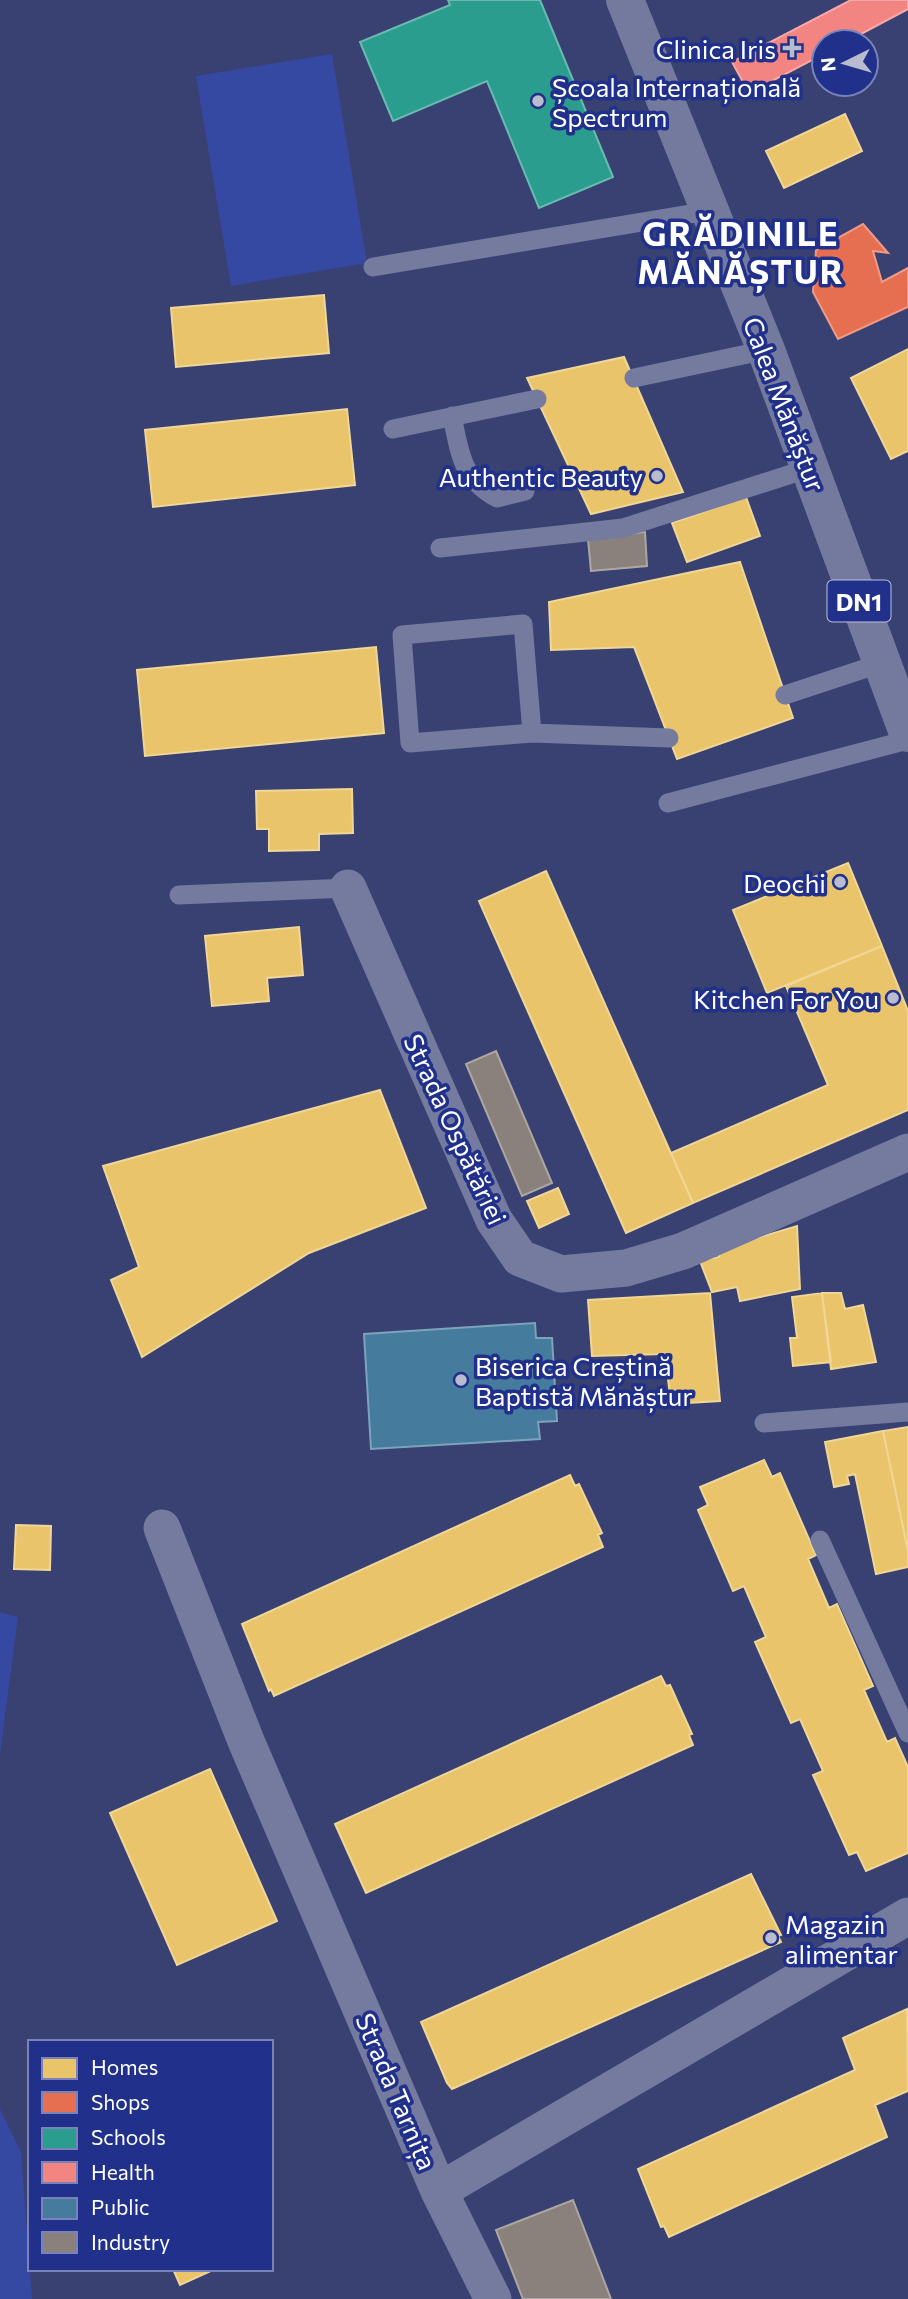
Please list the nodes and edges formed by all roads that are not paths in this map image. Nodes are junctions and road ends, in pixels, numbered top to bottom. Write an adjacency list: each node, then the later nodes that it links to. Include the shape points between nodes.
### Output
1 (625, 0): 2 (main road, Calea Mănăștur / DN1)
2 (708, 211): 3 (lane); 4 (main road, Calea Mănăștur / DN1)
3 (373, 267)
4 (766, 350): 5 (lane); 9 (main road, Calea Mănăștur / DN1)
5 (634, 378)
6 (537, 399): 7 (lane)
7 (452, 416): 8 (lane); 10 (lane, via 466,471 478,487 496,498)
8 (393, 429)
9 (810, 468): 11 (lane, via 623,528); 12 (main road, Calea Mănăștur / DN1)
10 (526, 491)
11 (440, 548)
12 (882, 663): 13 (lane); 15 (main road, Calea Mănăștur / DN1)
13 (785, 695)
14 (532, 733): 14 (lane, via 523,624 401,635 410,743); 16 (lane)
15 (908, 733)
16 (668, 738)
17 (908, 740): 18 (lane)
18 (668, 803)
19 (348, 888): 20 (lane); 21 (street, Strada Ospătăriei, via 494,1220 520,1258 561,1274 626,1268 682,1251)
20 (179, 895)
21 (908, 1152)
22 (908, 1412): 23 (lane)
23 (764, 1423)
24 (162, 1528): 28 (street, Strada Tarnița, via 246,1741)
25 (820, 1540): 26 (lane)
26 (908, 1733)
27 (908, 1916): 28 (street, Strada Tarnița)
28 (439, 2191): 29 (street)
29 (493, 2299)

